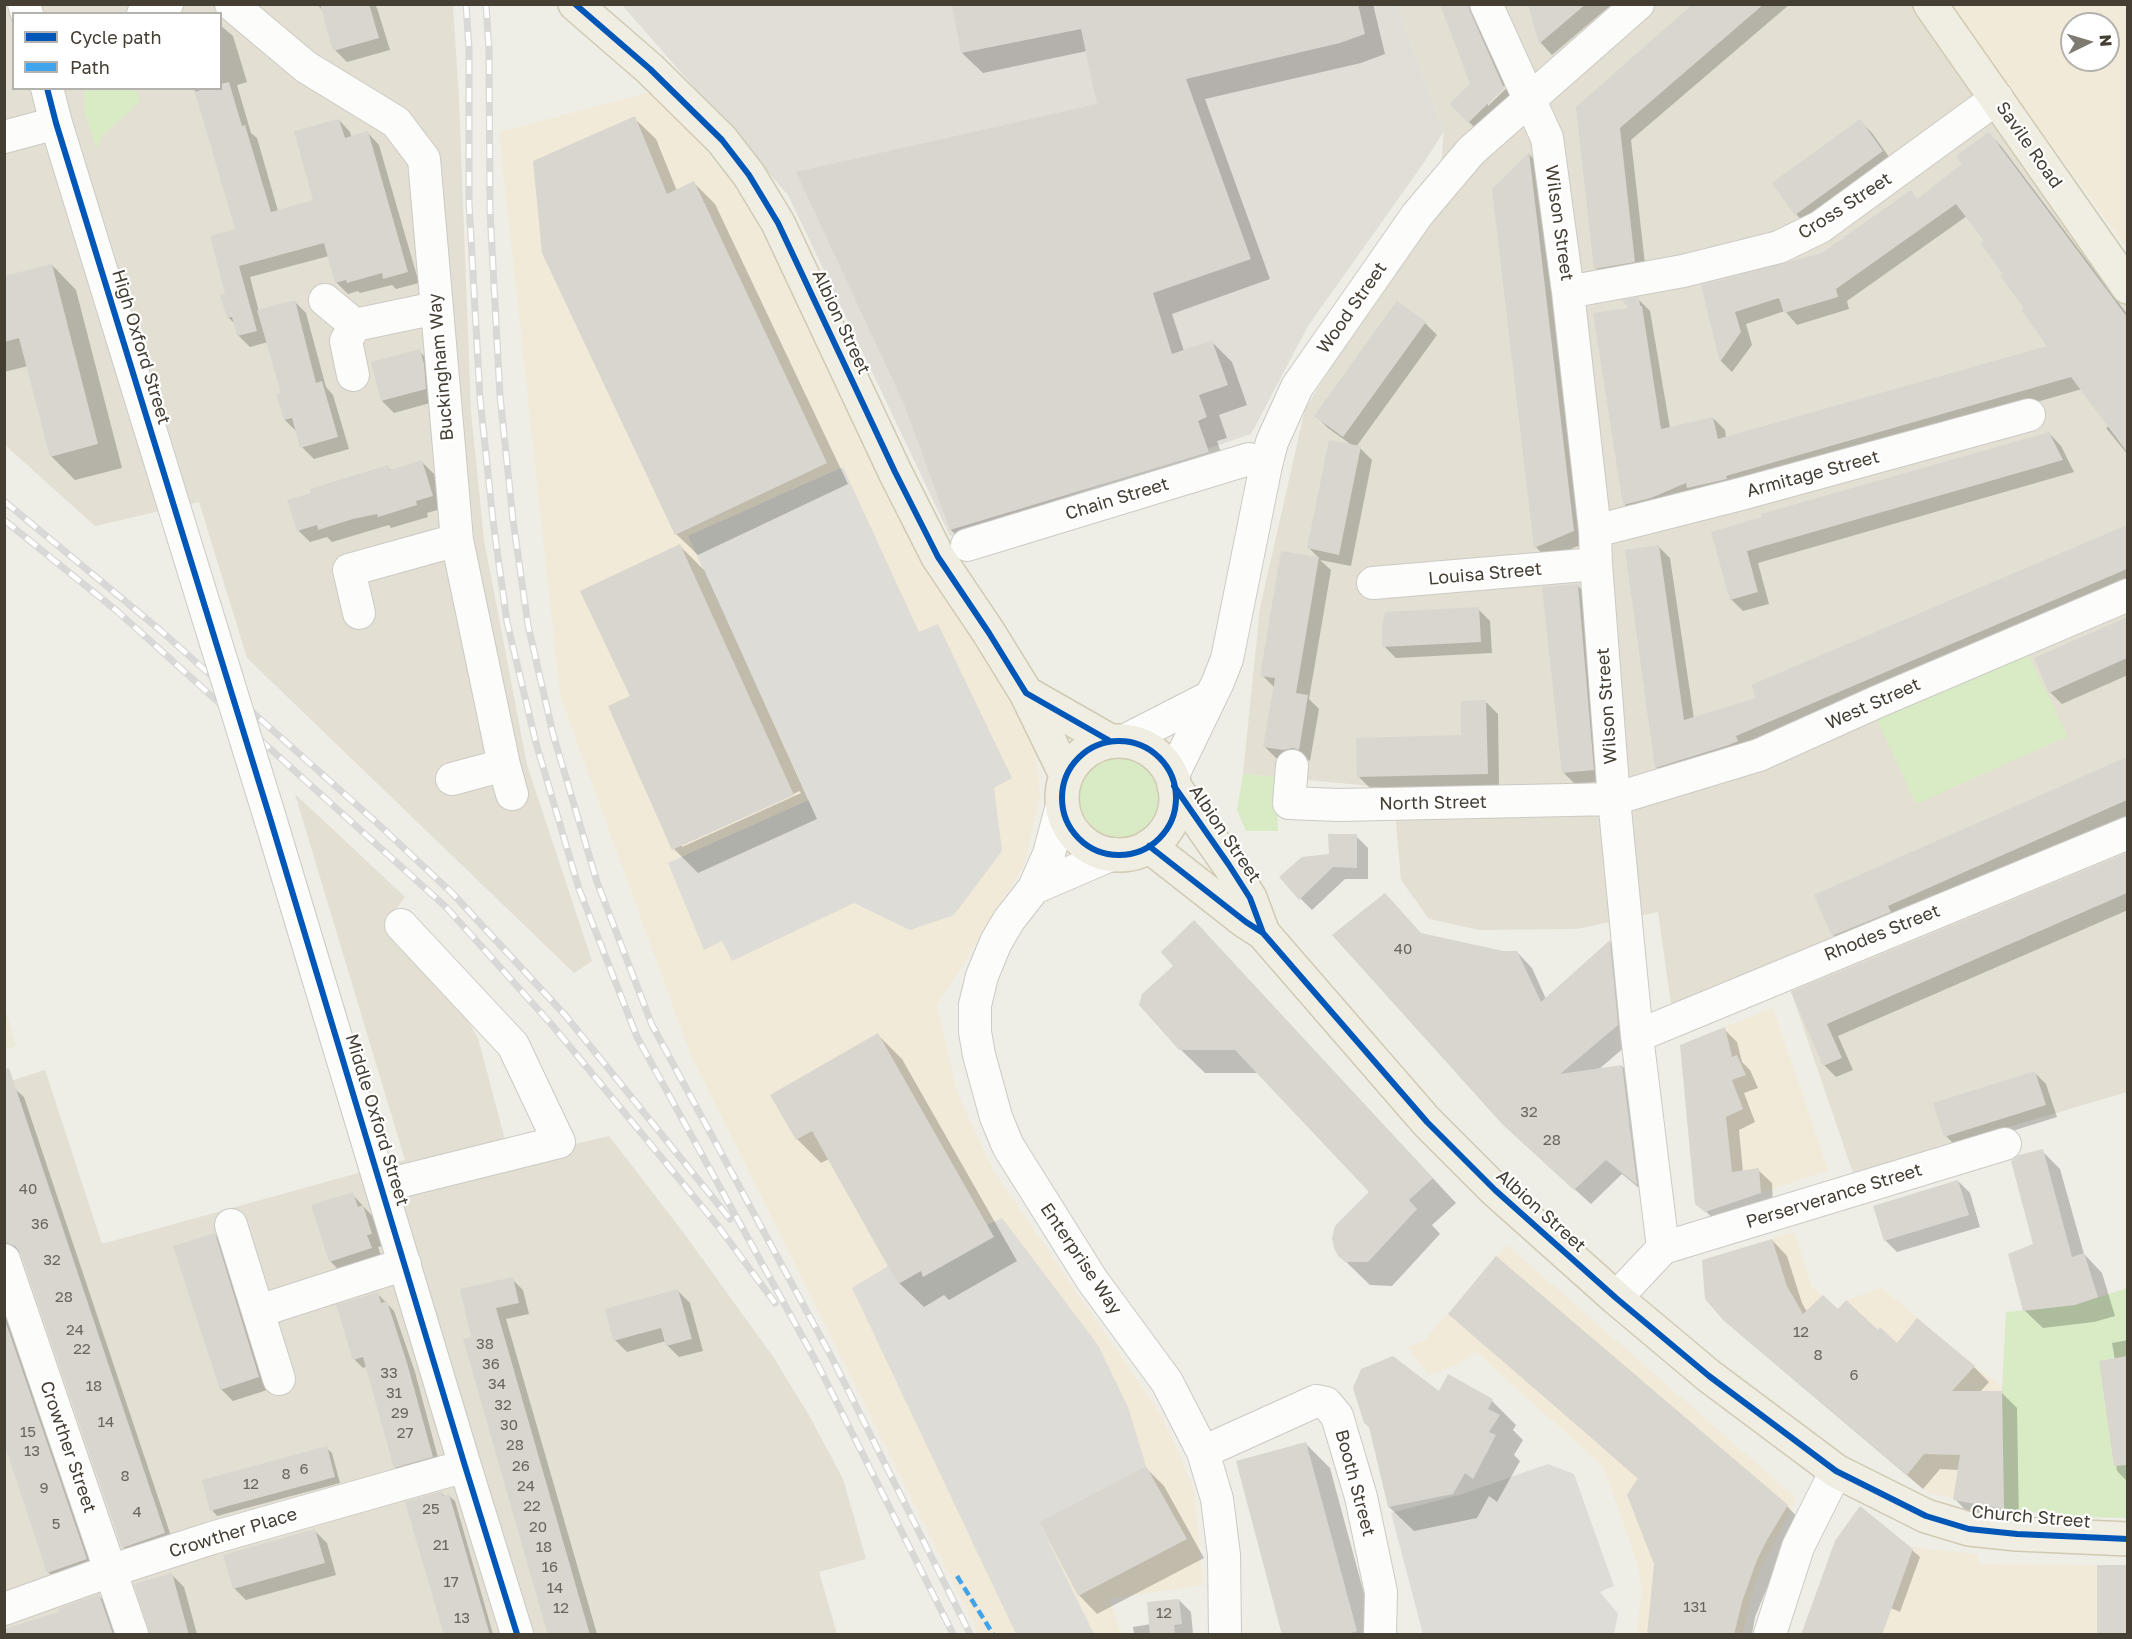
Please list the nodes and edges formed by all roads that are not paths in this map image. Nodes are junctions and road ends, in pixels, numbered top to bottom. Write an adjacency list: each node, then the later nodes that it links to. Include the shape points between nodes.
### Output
1 (168, 4): 7 (street)
2 (231, 4): 16 (street, Buckingham Way, via 306,67 396,122 424,159)
3 (575, 4): 29 (main road, Albion Street, via 650,69 722,140 749,174 778,223 938,557)
4 (1486, 4): 10 (street, Wilson Street)
5 (1638, 4): 10 (street, Wood Street)
6 (1930, 4): 9 (main road, Savile Road)
7 (148, 12)
8 (48, 90): 11 (street, High Oxford Street)
9 (1996, 98): 13 (main road, Savile Road); 14 (street, Cross Street, via 1820,227 1779,247 1683,271)
10 (1528, 100): 14 (street, Wilson Street, via 1547,138); 20 (street, Wood Street, via 1471,151 1417,215 1297,387)
11 (56, 123): 12 (street); 28 (street, High Oxford Street)
12 (4, 137)
13 (2127, 287)
14 (1568, 292): 21 (street, Wilson Street)
15 (325, 300): 17 (street)
16 (436, 308): 17 (street); 22 (street, Buckingham Way)
17 (356, 325): 18 (street, via 346,341)
18 (353, 375)
19 (2029, 415): 21 (street, Armitage Street)
20 (1266, 465): 23 (street, Chain Street, via 1249,459); 30 (street, Wood Street, via 1227,658)
21 (1595, 531): 24 (street, Wilson Street)
22 (457, 540): 27 (street, via 340,566); 33 (street, Buckingham Way, via 508,780)
23 (968, 545)
24 (1596, 564): 25 (street, Louisa Street); 36 (street, Wilson Street)
25 (1374, 583)
26 (2127, 595): 36 (street, West Street, via 1759,755)
27 (359, 613)
28 (207, 614): 45 (street, Middle Oxford Street, bridge)
29 (1026, 693): 31 (main road); 35 (main road, Albion Street)
30 (1210, 697): 31 (street); 34 (street, Wood Street)
31 (1117, 741): 34 (main road, via 1139,744 1152,752 1164,763); 35 (main road, via 1092,748 1077,759)
32 (1292, 766): 36 (street, North Street, via 1289,803)
33 (452, 779)
34 (1173, 781): 38 (main road, via 1174,813 1166,829); 42 (main road, Albion Street, via 1250,898)
35 (1064, 790): 39 (main road, via 1066,820 1074,833 1087,845); 40 (street, Enterprise Way, via 1049,854)
36 (1614, 800): 43 (street, Wilson Street)
37 (2127, 833): 43 (street, Rhodes Street)
38 (1149, 846): 39 (main road, via 1138,852); 42 (main road, Albion Street)
39 (1113, 854): 40 (street, Enterprise Way)
40 (1034, 888): 53 (street, Enterprise Way, via 996,942 975,1005 979,1055 996,1117 1025,1176 1167,1382)
41 (400, 925): 45 (street, via 513,1045 559,1142)
42 (1263, 933): 50 (main road, Albion Street, via 1427,1122 1495,1190)
43 (1637, 1036): 47 (street, Wilson Street)
44 (2005, 1144): 47 (street, Perserverance Street)
45 (382, 1186): 49 (street, Middle Oxford Street)
46 (231, 1225): 51 (street)
47 (1663, 1248): 50 (street)
48 (4, 1260): 57 (street, Crowther Street)
49 (405, 1264): 51 (street); 54 (street, Middle Oxford Street)
50 (1616, 1298): 55 (main road, Albion Street, via 1709,1376)
51 (259, 1311): 52 (street)
52 (279, 1379)
53 (1203, 1452): 59 (street, Booth Street, via 1316,1401 1326,1403 1337,1416 1361,1497 1381,1592); 62 (street, Enterprise Way, via 1217,1499 1224,1555)
54 (465, 1466): 57 (street, Crowther Place); 61 (street, Middle Oxford Street)
55 (1836, 1472): 56 (main road, Church Street, via 1926,1516 1969,1529); 63 (street, via 1798,1547)
56 (2127, 1539)
57 (110, 1570): 58 (street, Crowther Place); 60 (street, Crowther Street)
58 (4, 1609)
59 (1381, 1632)
60 (132, 1635)
61 (518, 1635)
62 (1225, 1635)
63 (1770, 1635)

